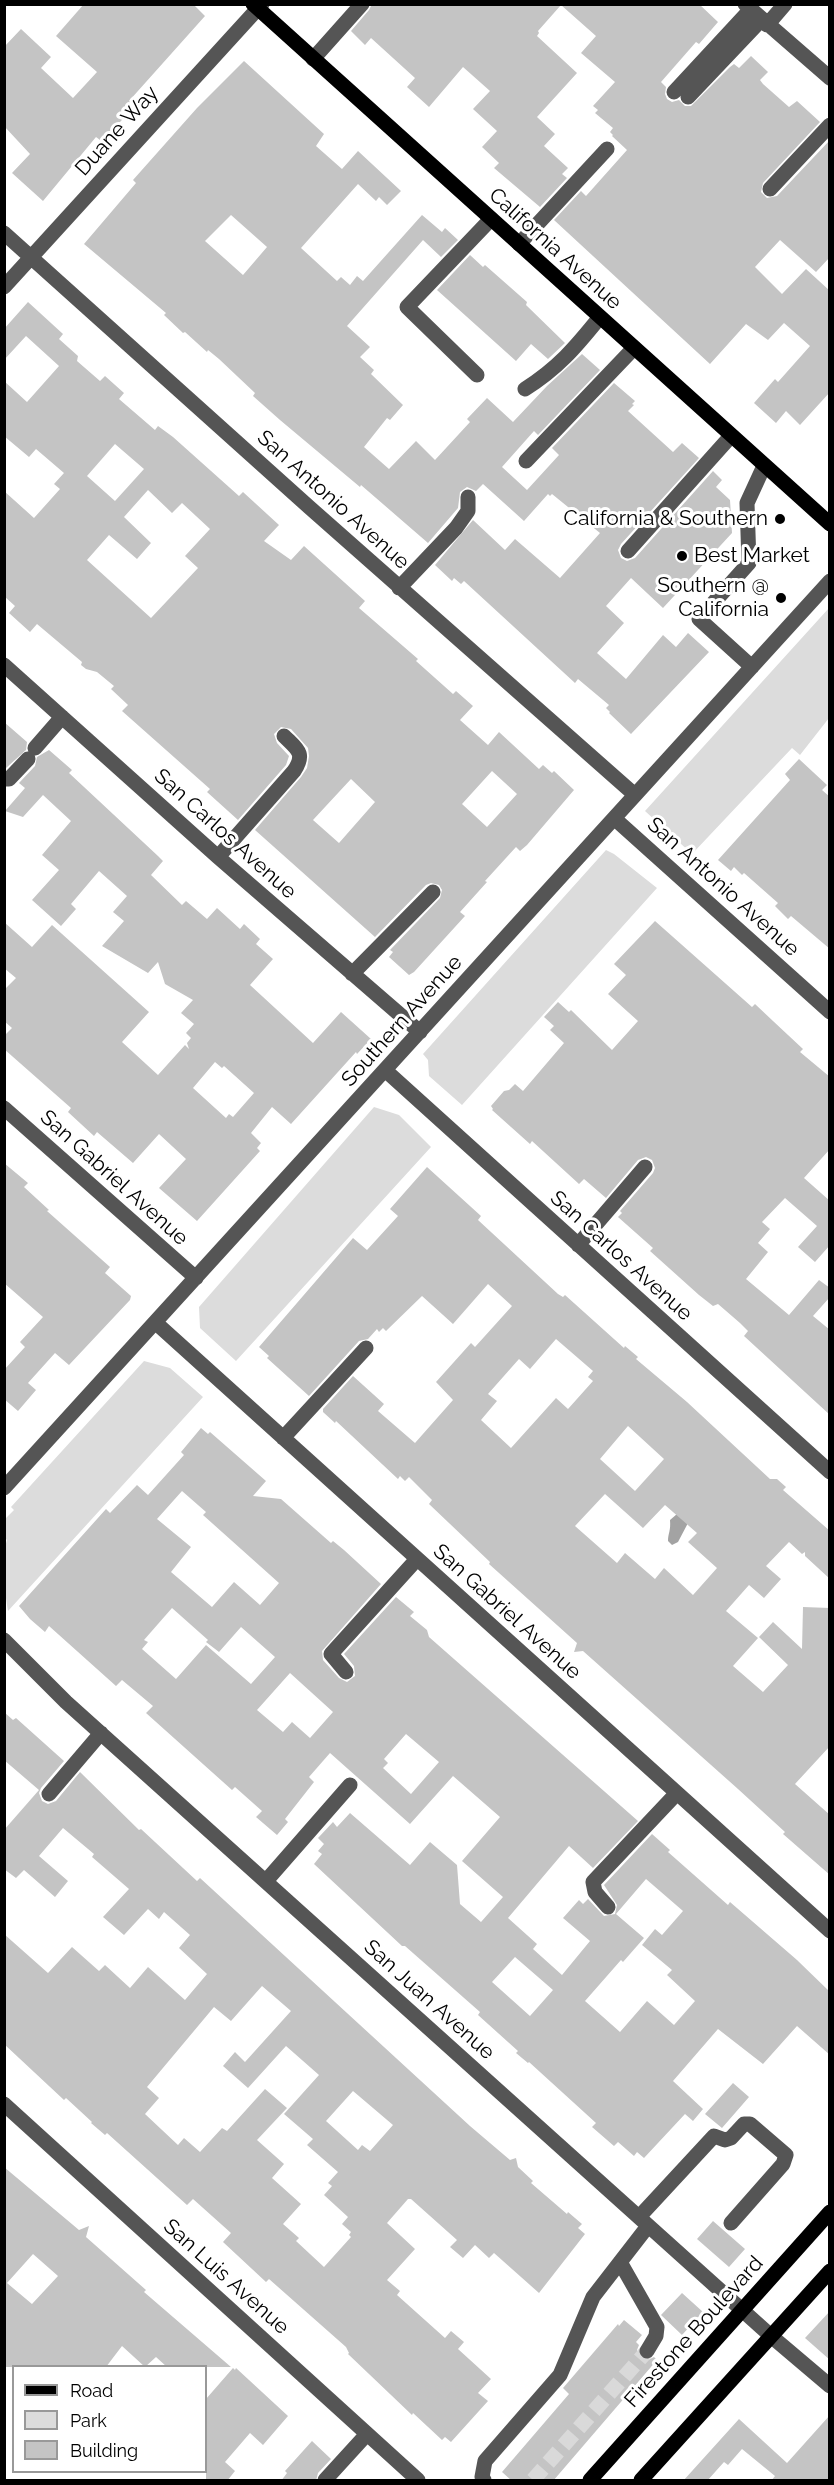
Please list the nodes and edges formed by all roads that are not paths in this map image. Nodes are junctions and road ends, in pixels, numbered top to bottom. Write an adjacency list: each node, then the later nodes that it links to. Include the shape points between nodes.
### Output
1 (362, 4): 5 (street)
2 (785, 4): 4 (street)
3 (257, 6): 5 (main road, California Avenue); 14 (street, Duane Way)
4 (756, 15): 6 (street); 7 (street)
5 (313, 59): 11 (main road, California Avenue)
6 (830, 78)
7 (681, 94)
8 (830, 125): 10 (street)
9 (607, 149): 13 (street)
10 (770, 189)
11 (491, 219): 13 (main road, California Avenue); 18 (street, via 407,307)
12 (4, 233): 14 (street, San Antonio Avenue)
13 (519, 244): 16 (main road, California Avenue)
14 (32, 257): 15 (street, Duane Way); 27 (street, San Antonio Avenue)
15 (4, 287)
16 (600, 317): 17 (main road, California Avenue); 19 (street, via 550,373)
17 (634, 348): 20 (main road, California Avenue); 21 (street)
18 (477, 375)
19 (525, 389)
20 (731, 436): 22 (main road, California Avenue); 25 (street)
21 (526, 461)
22 (764, 465): 24 (main road, California Avenue); 29 (street, via 747,503 749,563 699,619)
23 (468, 497): 27 (street, via 468,511 456,528)
24 (830, 524)
25 (628, 551)
26 (830, 581): 29 (street, Southern Avenue)
27 (399, 588): 33 (street, San Antonio Avenue)
28 (4, 665): 30 (street, San Carlos Avenue)
29 (752, 667): 33 (street, Southern Avenue)
30 (62, 717): 32 (street, via 9,779); 35 (street, San Carlos Avenue)
31 (284, 736): 35 (street, via 299,752 300,761)
32 (4, 779)
33 (635, 795): 34 (street, Southern Avenue)
34 (615, 819): 38 (street, San Antonio Avenue); 39 (street, Southern Avenue)
35 (218, 857): 37 (street, San Carlos Avenue)
36 (433, 892): 37 (street)
37 (352, 974): 39 (street, San Carlos Avenue)
38 (830, 1012)
39 (420, 1032): 40 (street, Southern Avenue)
40 (385, 1070): 43 (street, San Carlos Avenue); 44 (street, Southern Avenue)
41 (4, 1108): 44 (street, San Gabriel Avenue)
42 (645, 1167): 43 (street)
43 (578, 1245): 48 (street, San Carlos Avenue)
44 (196, 1278): 45 (street, Southern Avenue)
45 (156, 1323): 47 (street, San Gabriel Avenue); 49 (street, Southern Avenue)
46 (366, 1348): 47 (street)
47 (283, 1438): 50 (street, San Gabriel Avenue)
48 (830, 1472)
49 (4, 1488)
50 (417, 1558): 52 (street, via 332,1654); 55 (street, San Gabriel Avenue)
51 (4, 1640): 53 (street, San Juan Avenue)
52 (346, 1672)
53 (101, 1733): 56 (street); 57 (street, San Juan Avenue)
54 (350, 1785): 57 (street)
55 (677, 1793): 58 (street, via 593,1882 595,1892); 59 (street, San Gabriel Avenue)
56 (49, 1794)
57 (266, 1881): 62 (street, San Juan Avenue)
58 (608, 1907)
59 (830, 1931)
60 (4, 2104): 70 (street, San Luis Avenue)
61 (830, 2212): 66 (main road, Firestone Boulevard)
62 (644, 2222): 63 (street, via 714,2136 725,2140 744,2124 750,2124 786,2156); 64 (street); 66 (street, San Juan Avenue)
63 (731, 2223)
64 (620, 2262): 68 (street, via 657,2327); 73 (street, via 593,2297 560,2375 485,2461)
65 (830, 2271): 67 (main road)
66 (741, 2309): 67 (street, San Juan Avenue); 74 (main road, Firestone Boulevard)
67 (771, 2337): 69 (street, San Juan Avenue); 75 (main road)
68 (647, 2351)
69 (830, 2386)
70 (367, 2434): 71 (street); 72 (street, San Luis Avenue)
71 (325, 2481)
72 (418, 2481)
73 (483, 2481)
74 (590, 2481)
75 (641, 2481)

